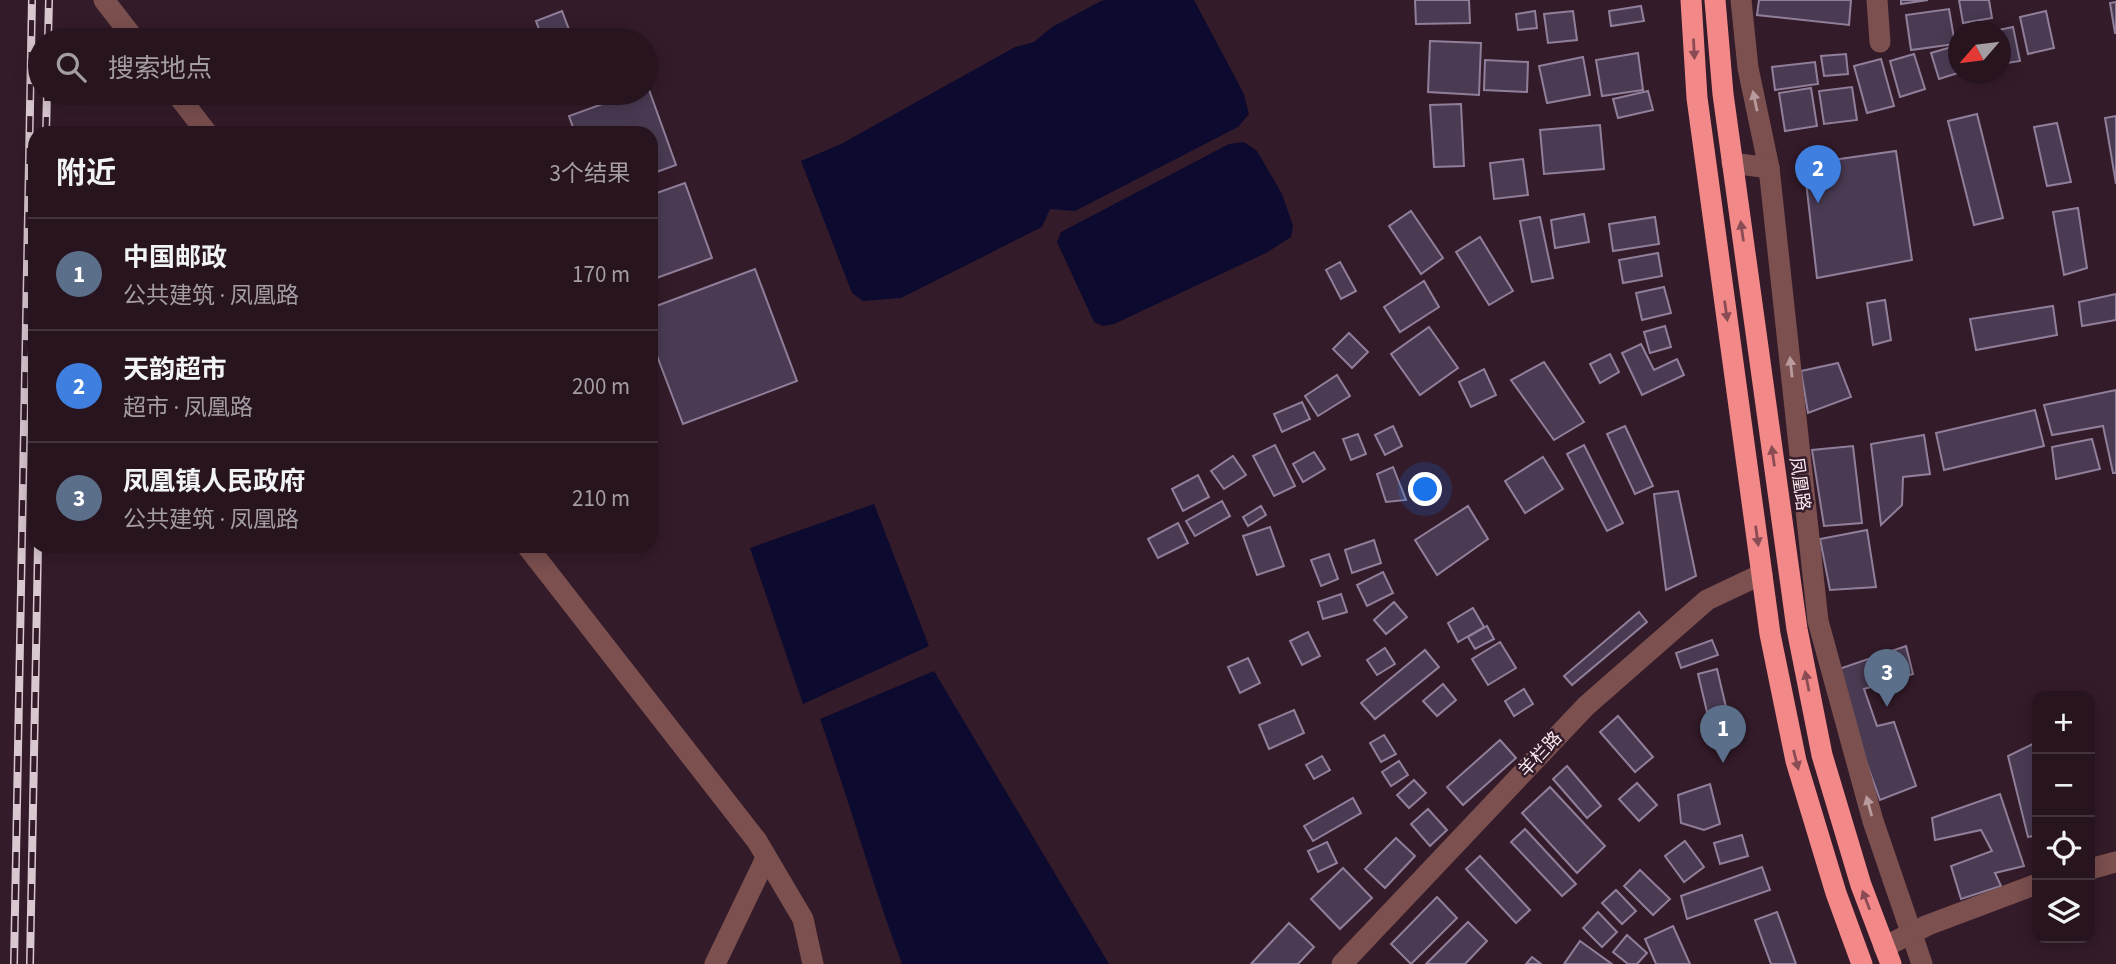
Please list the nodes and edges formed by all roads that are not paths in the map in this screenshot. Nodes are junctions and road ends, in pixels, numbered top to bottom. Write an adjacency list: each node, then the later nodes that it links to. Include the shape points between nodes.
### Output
1 (104, 0): 6 (street)
2 (1691, 0): 13 (highway, one-way to 13, via 1696,98)
3 (1715, 0): 10 (highway, 凤凰路)
4 (1741, 0): 11 (street, one-way to 4, via 1748,68)
5 (1877, 0): 7 (street)
6 (126, 28)
7 (1880, 42)
8 (185, 105): 9 (street)
9 (202, 126)
10 (1732, 163): 11 (street); 19 (highway, 凤凰路, one-way to 10, via 1822,755 1799,643)
11 (1769, 168): 18 (street, one-way to 11, via 1873,821 1818,621)
12 (532, 553): 14 (street)
13 (1762, 574): 22 (street, 羊栏路, via 1707,600 1586,706); 23 (highway, one-way to 23, via 1796,761)
14 (766, 858): 20 (street); 21 (street, via 803,919)
15 (2116, 862): 16 (street)
16 (2095, 868)
17 (2032, 886): 18 (street)
18 (1910, 934): 19 (street); 24 (street)
19 (1887, 955)
20 (715, 964)
21 (813, 964)
22 (1342, 964)
23 (1862, 964)
24 (1922, 964)

